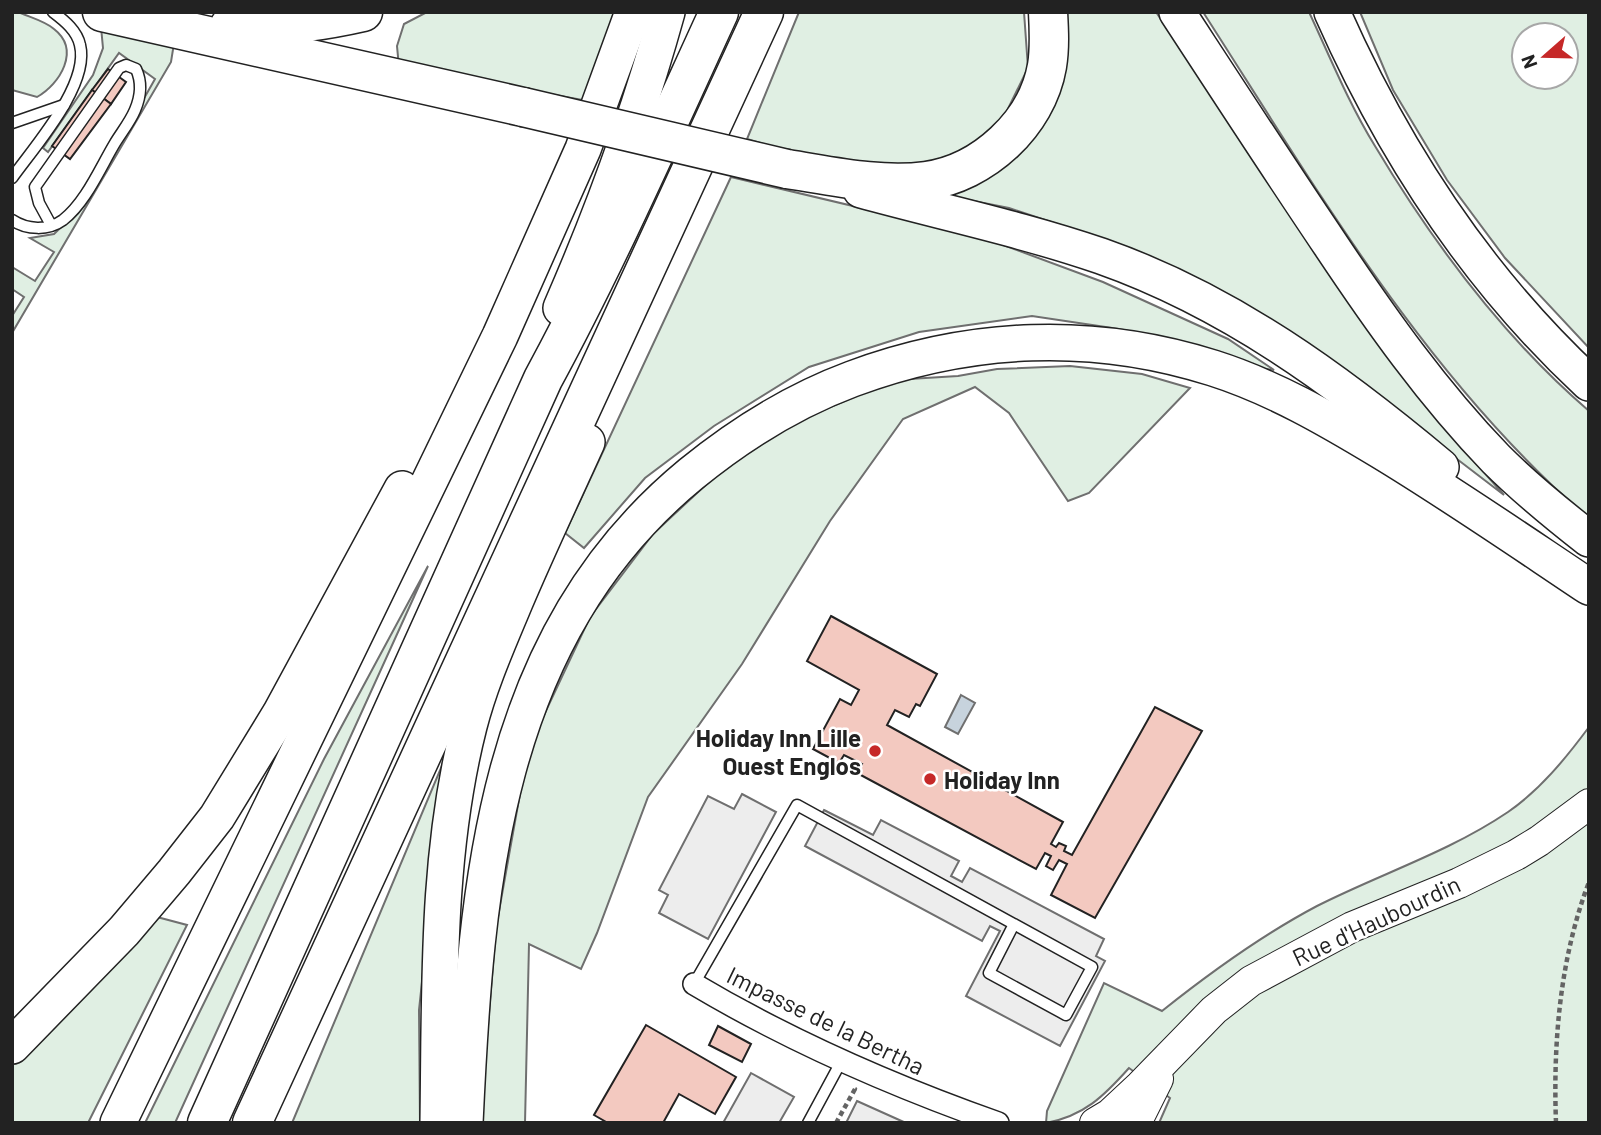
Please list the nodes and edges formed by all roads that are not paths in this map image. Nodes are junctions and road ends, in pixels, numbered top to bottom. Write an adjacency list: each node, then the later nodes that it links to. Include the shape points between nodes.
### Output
1 (53, 12): 12 (lane, via 74,31 82,59)
2 (102, 12): 15 (highway, bridge)
3 (165, 12): 4 (highway, via 254,26)
4 (363, 12)
5 (633, 12): 20 (highway, via 559,207)
6 (667, 12): 21 (highway, via 610,189 550,333)
7 (719, 12): 21 (highway, via 628,214)
8 (764, 12): 14 (highway)
9 (1048, 12): 15 (highway, via 1047,67 1040,89 1011,136 971,166 927,180 901,182)
10 (1177, 12): 23 (highway, via 1406,352 1497,460)
11 (1332, 12): 22 (highway, via 1382,115 1446,219 1505,297)
12 (64, 105): 13 (lane); 16 (lane)
13 (12, 123)
14 (691, 169): 34 (highway); 35 (highway, via 673,248 494,653 469,724 456,786 444,890)
15 (787, 169): 24 (highway, via 1047,238 1104,257 1206,302 1268,336 1347,391)
16 (14, 176): 17 (lane)
17 (35, 187): 19 (lane); 19 (lane, via 119,68 136,69 142,82 135,111 81,200)
18 (12, 220): 19 (lane, via 23,227)
19 (51, 225)
20 (500, 336): 28 (highway, via 436,424 235,792 152,899); 32 (highway)
21 (543, 379): 33 (highway)
22 (1589, 383)
23 (1589, 539)
24 (1575, 578): 36 (highway, via 1318,414 1247,380 1172,357 1078,342 961,348 877,369 798,402 715,454 635,526 588,586 548,660 511,758 487,859 474,962)
25 (1589, 804): 29 (main road, Rue d'Haubourdin, via 1506,860 1352,926 1264,973 1221,1003)
26 (1014, 924): 26 (lane, via 1092,967 1066,1015 989,973); 27 (lane, via 797,805)
27 (694, 984): 30 (street, Impasse de la Bertha)
28 (12, 1046)
29 (1175, 1051): 40 (main road); 41 (main road)
30 (837, 1069): 31 (street, Impasse de la Bertha); 37 (lane)
31 (935, 1101): 38 (street, Impasse de la Bertha); 39 (street, Impasse de la Bertha)
32 (118, 1123)
33 (207, 1123)
34 (252, 1123)
35 (438, 1123)
36 (465, 1123)
37 (808, 1123)
38 (974, 1123)
39 (998, 1123)
40 (1095, 1123)
41 (1136, 1123)

